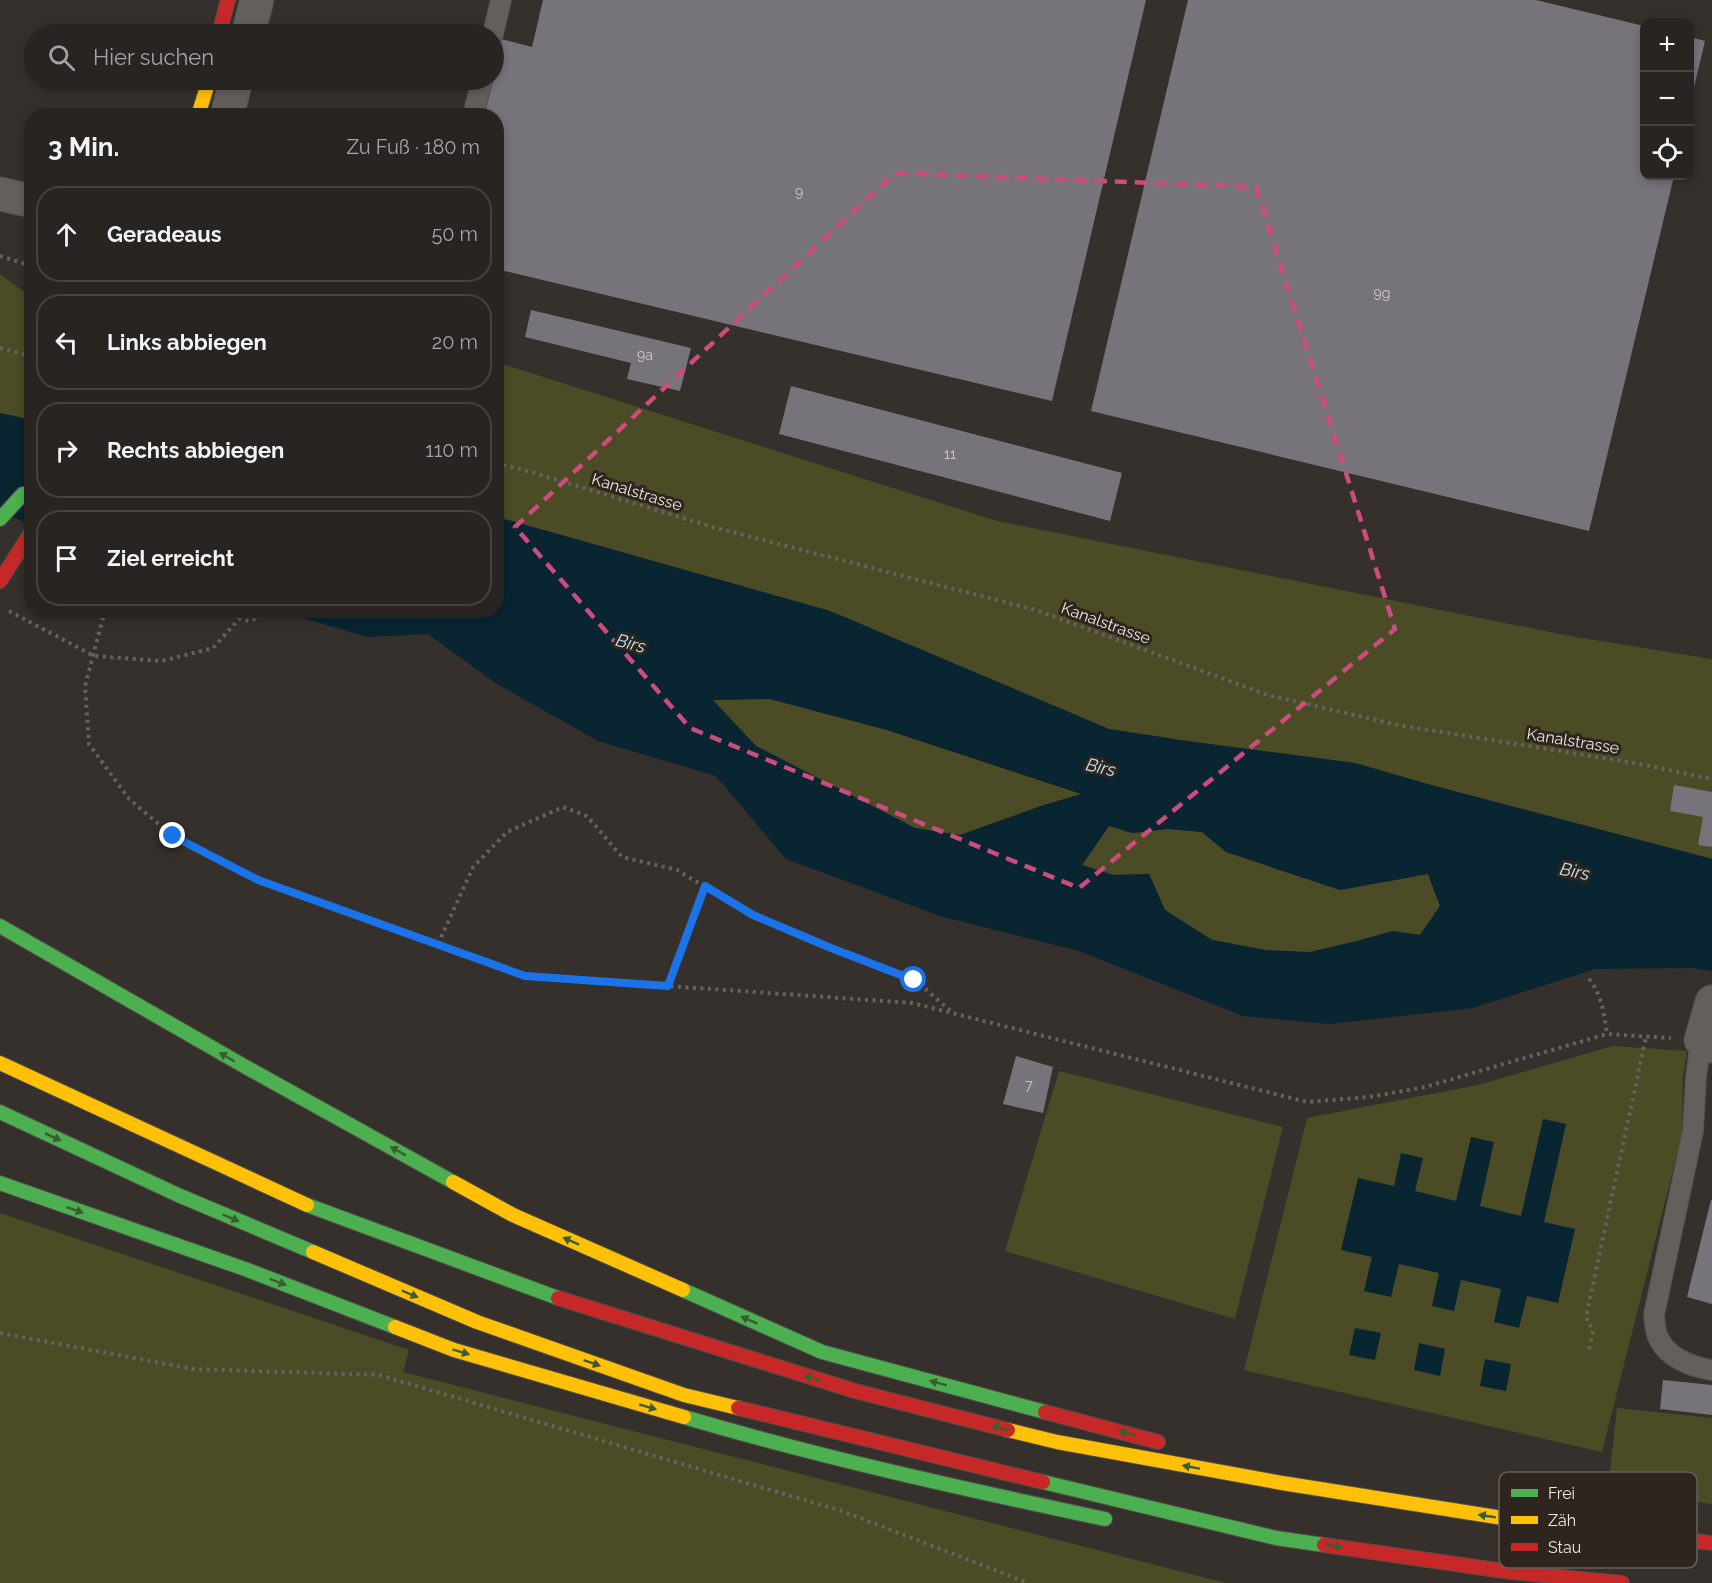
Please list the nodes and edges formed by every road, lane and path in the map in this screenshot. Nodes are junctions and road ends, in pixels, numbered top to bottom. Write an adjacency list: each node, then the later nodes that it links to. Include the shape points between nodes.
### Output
1 (228, 0): 4 (main road)
2 (257, 0): 5 (street)
3 (501, 0): 6 (lane)
4 (222, 24)
5 (251, 24)
6 (495, 24)
7 (206, 90): 10 (main road)
8 (233, 90): 11 (street)
9 (480, 90): 12 (lane)
10 (200, 108)
11 (228, 108)
12 (475, 108)
13 (0, 194): 14 (street)
14 (24, 199)
15 (0, 256): 16 (path)
16 (24, 264)
17 (0, 348): 18 (path)
18 (24, 354)
19 (504, 465): 29 (path, Kanalstrasse, via 716,528 1036,610 1268,695 1398,725 1634,763)
20 (23, 494): 21 (main road); 22 (main road)
21 (0, 519)
22 (0, 531)
23 (24, 544): 24 (main road)
24 (0, 581)
25 (6, 610): 28 (path)
26 (104, 618): 28 (path)
27 (258, 618): 28 (path, via 239,619 213,648 162,661)
28 (94, 656): 32 (path, via 85,686 89,744 129,799 173,836 258,880)
29 (1712, 780)
30 (705, 886): 32 (path, via 677,870 622,857 587,816 563,807 507,832 473,867); 34 (path); 36 (path, via 753,915 914,980)
31 (0, 926): 46 (main road, one-way to 31, via 822,1352 566,1239 482,1198)
32 (438, 944): 34 (path, via 525,976)
33 (1589, 979): 37 (path, via 1600,998)
34 (668, 986): 36 (path, via 912,1004)
35 (1712, 1002): 39 (street)
36 (953, 1014): 37 (path, via 1307,1102 1425,1087)
37 (1607, 1034): 38 (path)
38 (1646, 1037): 39 (path); 44 (path, via 1586,1317 1593,1331)
39 (1706, 1043): 45 (lane, via 1696,1077 1693,1131 1654,1315 1658,1339 1674,1357)
40 (0, 1063): 48 (main road, one-way to 40, via 1057,1442 855,1391 578,1305 318,1210)
41 (0, 1112): 52 (main road, one-way to 52, via 178,1195 477,1322 684,1395)
42 (0, 1183): 50 (main road, one-way to 50, via 244,1269 454,1350 724,1429 963,1489)
43 (0, 1333): 55 (path, via 193,1369 379,1375 842,1511)
44 (1589, 1349)
45 (1712, 1370)
46 (1166, 1444)
47 (1187, 1451): 48 (main road)
48 (1282, 1484): 49 (main road, one-way to 48)
49 (1499, 1518)
50 (1114, 1521)
51 (1219, 1537): 52 (main road)
52 (1276, 1538): 58 (main road, one-way to 58, via 1511,1572)
53 (1697, 1541): 54 (main road, one-way to 53)
54 (1712, 1543)
55 (1007, 1575): 56 (path); 57 (path)
56 (1005, 1583)
57 (1028, 1583)
58 (1622, 1583)

